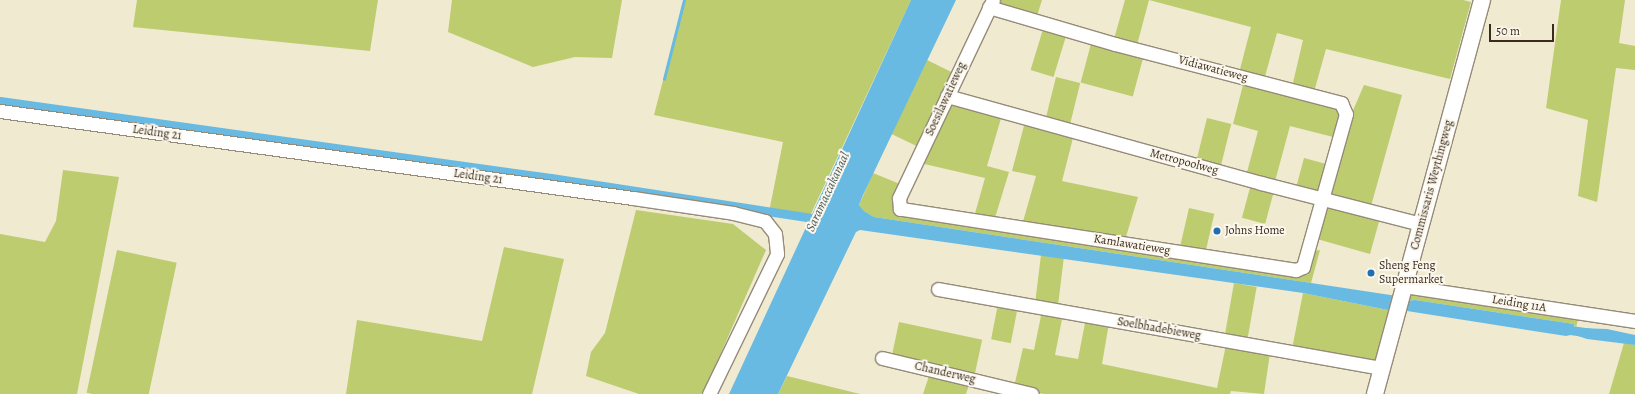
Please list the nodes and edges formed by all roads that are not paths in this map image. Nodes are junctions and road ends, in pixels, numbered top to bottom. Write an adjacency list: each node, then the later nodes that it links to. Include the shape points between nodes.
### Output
1 (1482, 0): 7 (main road, Commissaris Weythingweg)
2 (991, 4): 3 (street, Soesilawatieweg); 6 (street, Vidiawatieweg, via 1115,44 1341,103 1346,114)
3 (947, 96): 5 (street, Soesilawatieweg); 6 (street, Metropoolweg)
4 (0, 111): 13 (street, Leiding 21, via 633,198 765,221 775,234 777,254)
5 (899, 198): 6 (street, Kamlawatieweg, via 898,204 903,211 1296,270 1305,265)
6 (1323, 198): 7 (street, Metropoolweg)
7 (1421, 224): 9 (main road, Commissaris Weythingweg)
8 (938, 289): 12 (street, Soelbhadebieweg)
9 (1401, 297): 10 (street, Leiding 11A); 12 (main road, Commissaris Weythingweg)
10 (1635, 321)
11 (882, 358): 14 (street, Chanderweg)
12 (1381, 368): 15 (main road, Commissaris Weythingweg)
13 (709, 394)
14 (1032, 394)
15 (1375, 394)

